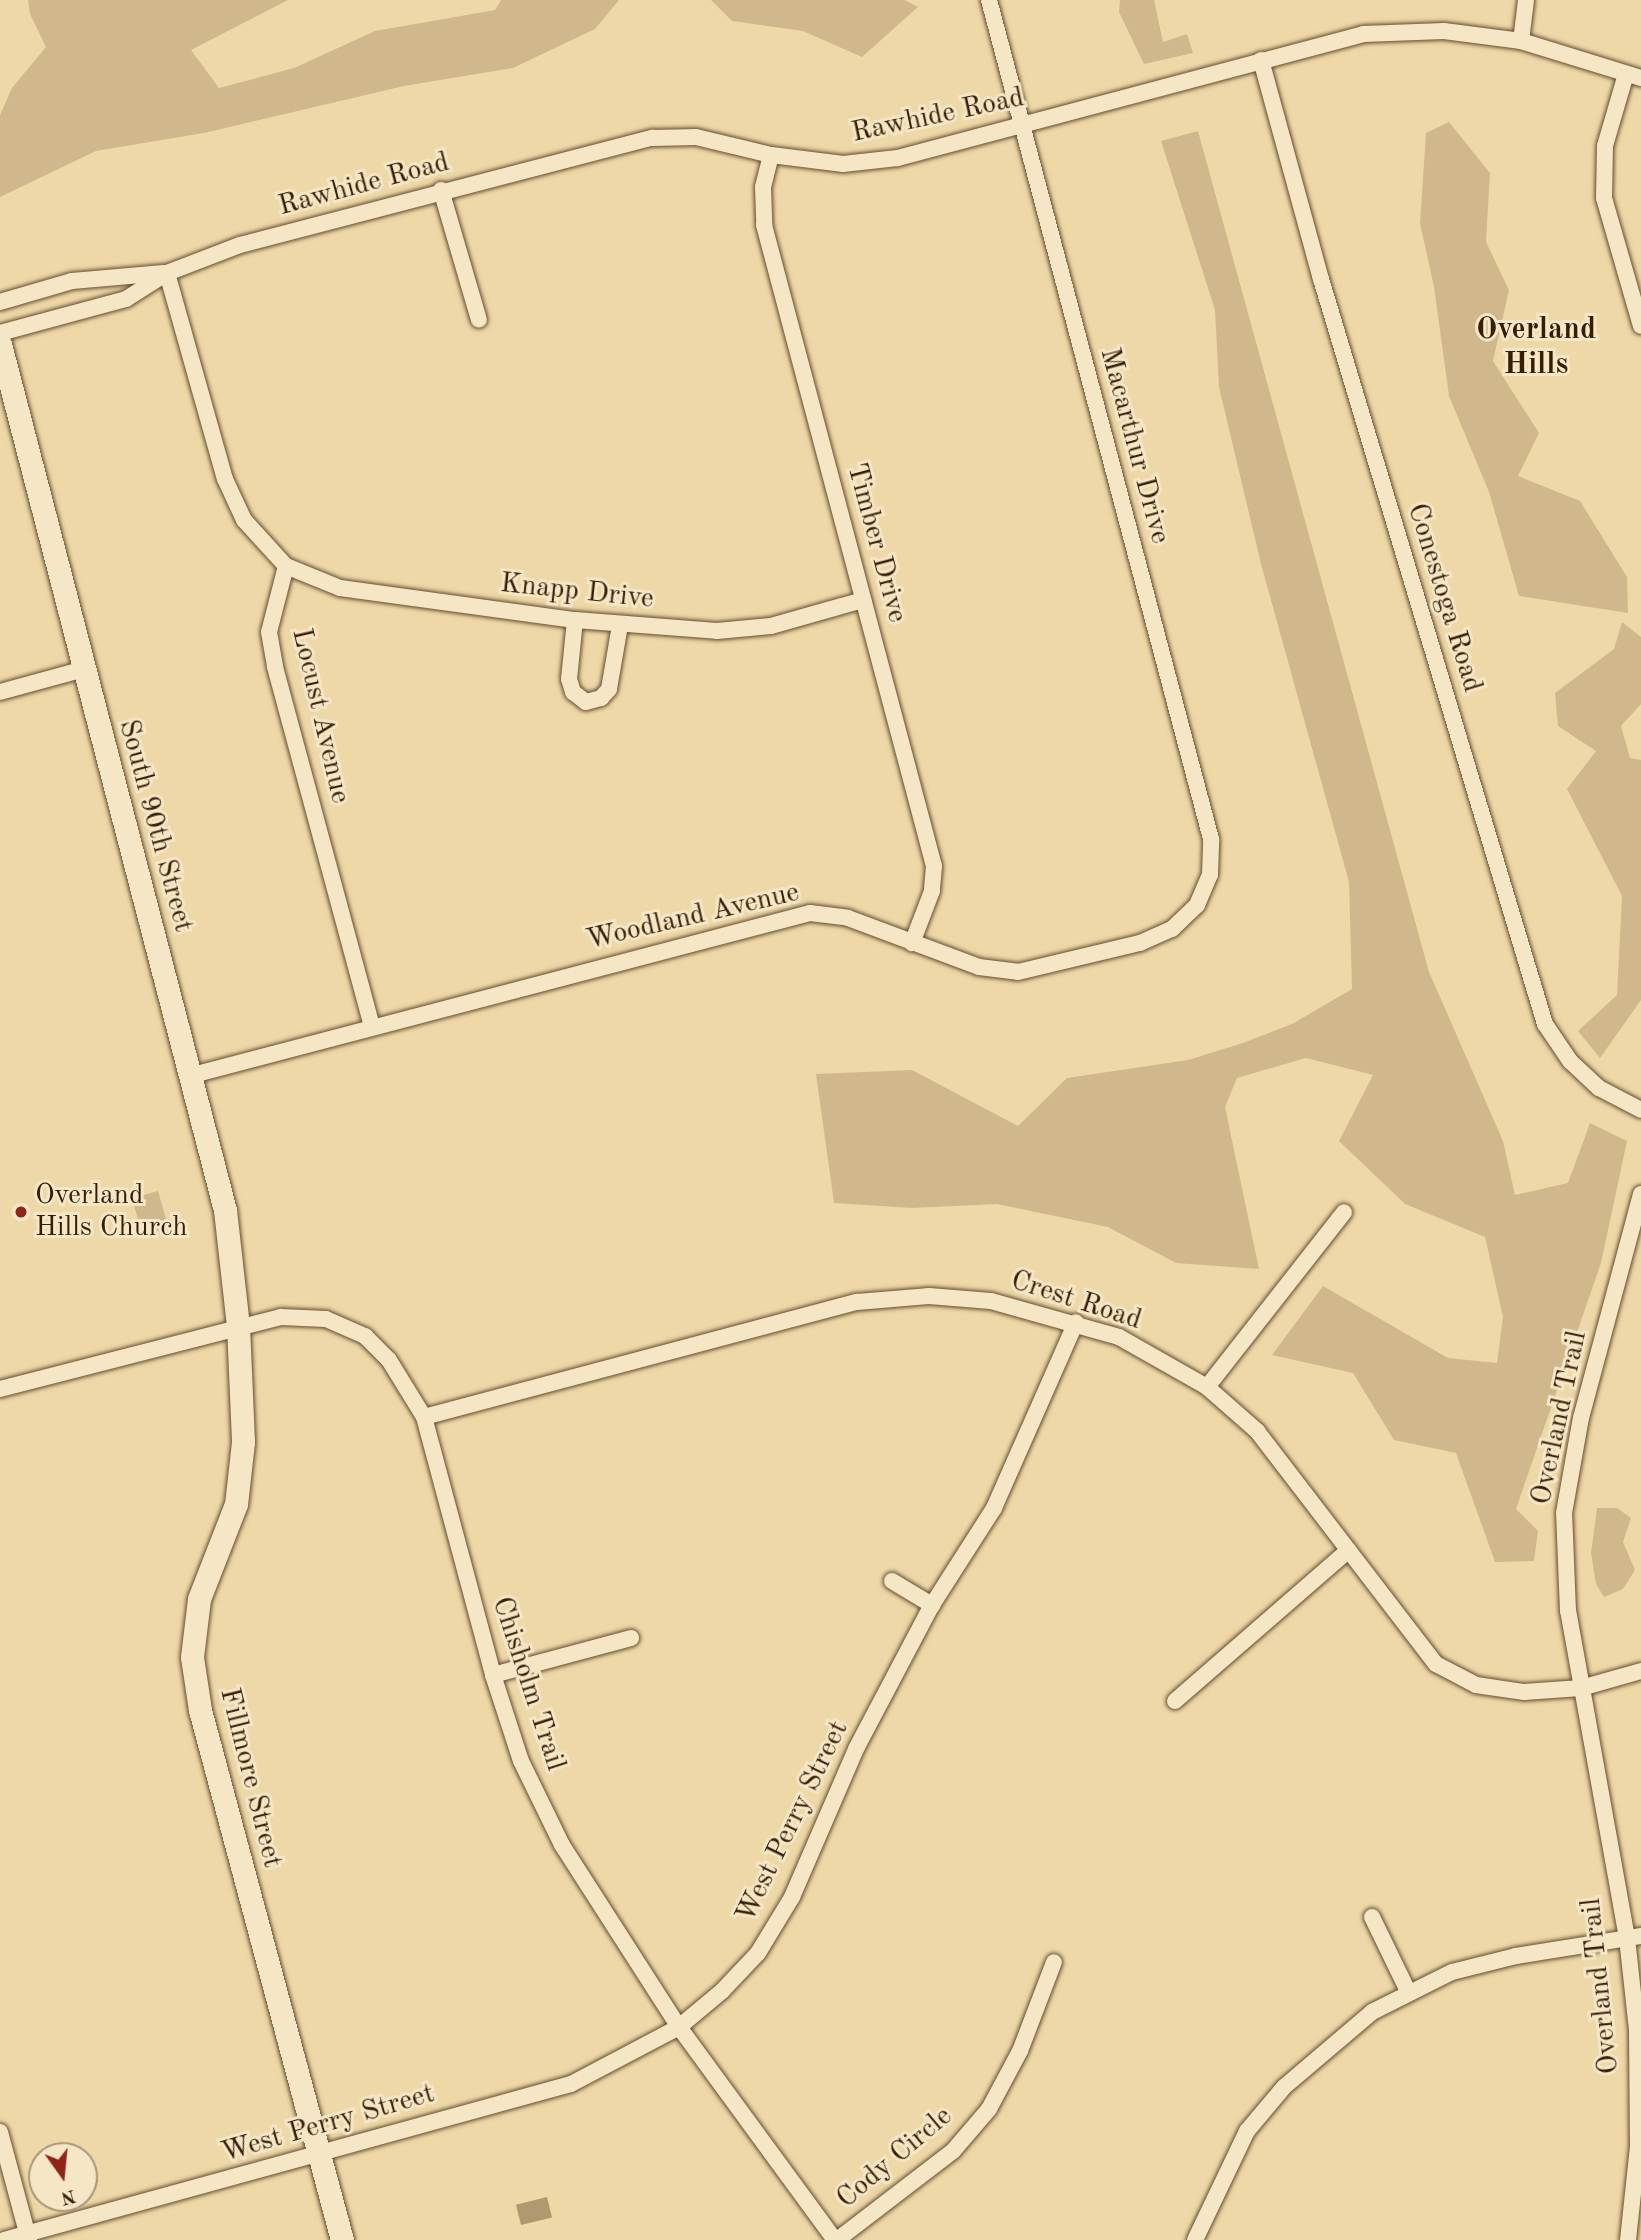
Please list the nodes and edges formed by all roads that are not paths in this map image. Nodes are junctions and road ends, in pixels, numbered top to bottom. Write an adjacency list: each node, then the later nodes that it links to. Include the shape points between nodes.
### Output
1 (989, 0): 6 (street, Macarthur Drive)
2 (1526, 0): 3 (street)
3 (1521, 41): 4 (street, Rawhide Road, via 1444,31 1363,34); 5 (street, Rawhide Road)
4 (1261, 60): 6 (street, Rawhide Road); 25 (street, Conestoga Road, via 1325,292 1545,1024 1570,1061 1599,1088)
5 (1634, 76): 12 (street, via 1605,146 1604,198)
6 (1021, 126): 7 (street, Rawhide Road, via 898,158 843,164); 21 (street, Macarthur Drive, via 1211,839 1210,874)
7 (771, 155): 8 (street, Rawhide Road, via 696,136 652,138); 16 (street, Timber Drive, via 763,187 764,225)
8 (441, 190): 9 (street, Rawhide Road, via 240,245); 11 (street)
9 (167, 273): 10 (street, Rawhide Road, via 72,281); 13 (street, Rawhide Road, via 126,299); 15 (street, via 225,479 244,520)
10 (0, 302)
11 (479, 320)
12 (1641, 326)
13 (0, 333)
14 (0, 344): 19 (street, South 90th Street)
15 (286, 566): 17 (street, Knapp Drive, via 340,588); 23 (street, Locust Avenue, via 270,632 275,667)
16 (863, 600): 18 (street, Knapp Drive, via 758,627 717,631); 22 (street, Timber Drive, via 934,866 932,891)
17 (575, 620): 18 (street, Knapp Drive); 18 (street, via 569,678 573,692 586,702 601,698 609,689)
18 (620, 625)
19 (84, 670): 20 (street); 24 (street, South 90th Street)
20 (0, 692)
21 (1197, 905): 22 (street, Woodland Avenue, via 1172,929 1140,943 1018,972 979,967)
22 (912, 943): 23 (street, Woodland Avenue, via 848,918 810,912)
23 (372, 1026): 24 (street, Woodland Avenue)
24 (189, 1076): 29 (street, South 90th Street, via 225,1210)
25 (1641, 1110)
26 (1641, 1194): 39 (street, Overland Trail, via 1581,1418 1564,1513 1569,1611)
27 (1344, 1212): 30 (street)
28 (1076, 1322): 30 (street, Crest Road, via 1119,1337); 32 (street, Crest Road, via 991,1301 929,1296 857,1302); 35 (street, West Perry Street, via 994,1508)
29 (238, 1326): 31 (street, Chisholm Trail); 32 (street, Chisholm Trail, via 281,1317 326,1319 365,1336 389,1360); 48 (street, Fillmore Street, via 243,1442 236,1504 199,1599 192,1657 200,1710)
30 (1207, 1387): 33 (street, Crest Road, via 1257,1431)
31 (0, 1389)
32 (424, 1417): 38 (street, Chisholm Trail)
33 (1349, 1550): 39 (street, Crest Road, via 1436,1664 1476,1685 1524,1692); 40 (street)
34 (892, 1581): 35 (street)
35 (932, 1605): 45 (street, West Perry Street, via 857,1747 792,1897 758,1954)
36 (631, 1638): 38 (street)
37 (1641, 1671): 39 (street, Crest Road)
38 (493, 1675): 45 (street, Chisholm Trail, via 521,1761 562,1845)
39 (1581, 1688): 42 (street, Overland Trail)
40 (1175, 1701)
41 (1372, 1917): 44 (street)
42 (1634, 1937): 44 (street, via 1516,1956 1452,1972); 47 (street, Overland Trail)
43 (1054, 1962): 52 (street, Cody Circle, via 1020,2050 989,2109 953,2151)
44 (1408, 1991): 53 (street, via 1346,2031 1284,2087 1247,2131)
45 (679, 2027): 48 (street, West Perry Street, via 571,2084); 52 (street, Chisholm Trail)
46 (0, 2132): 49 (street)
47 (1640, 2146): 54 (street, Overland Trail)
48 (319, 2154): 49 (street, West Perry Street); 51 (street, Fillmore Street)
49 (28, 2237): 50 (street, West Perry Street)
50 (4, 2240)
51 (342, 2240)
52 (836, 2240)
53 (1195, 2240)
54 (1628, 2240)

